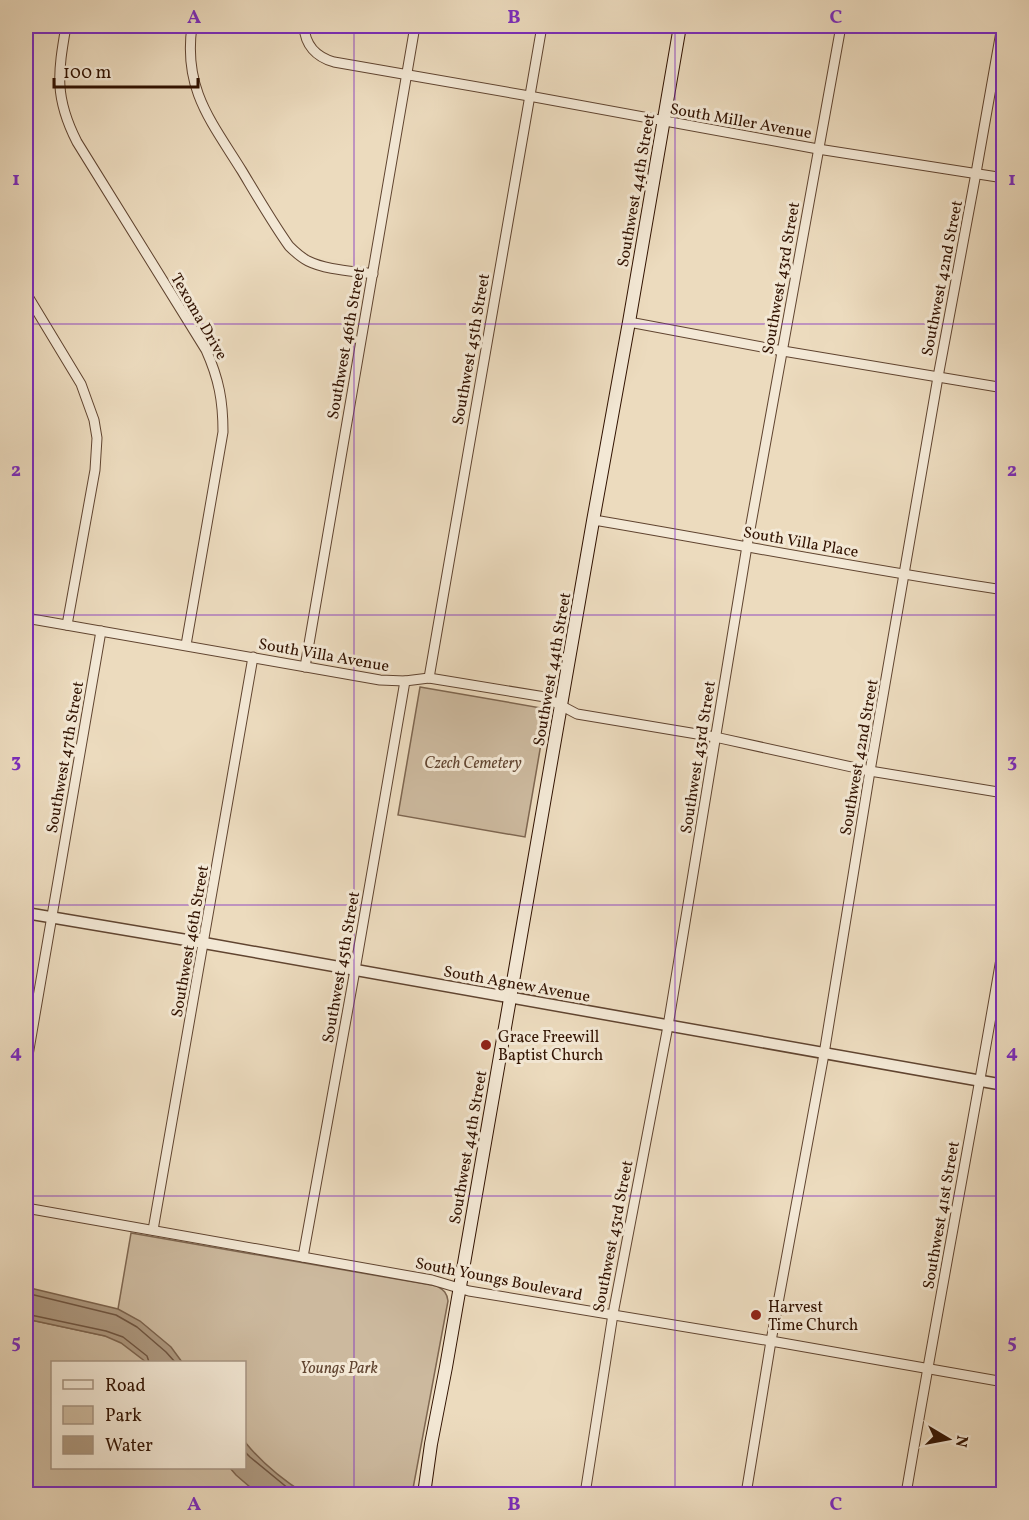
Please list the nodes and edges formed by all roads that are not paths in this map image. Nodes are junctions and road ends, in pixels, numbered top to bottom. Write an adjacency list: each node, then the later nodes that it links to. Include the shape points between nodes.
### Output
1 (66, 26): 28 (street, Texoma Drive, via 59,86 67,122 206,350 219,386 222,440)
2 (192, 26): 15 (street, via 189,58 200,100 289,246 298,255 324,266)
3 (304, 26): 9 (street, South Miller Avenue, via 315,53 327,60)
4 (415, 26): 9 (street, Southwest 46th Street)
5 (542, 26): 10 (street, Southwest 45th Street)
6 (680, 26): 11 (main road, Southwest 44th Street)
7 (841, 26): 12 (street, Southwest 43rd Street)
8 (1002, 26): 13 (street, Southwest 42nd Street)
9 (407, 75): 10 (street, South Miller Avenue); 15 (street, Southwest 46th Street)
10 (530, 96): 11 (street, South Miller Avenue); 31 (street, Southwest 45th Street)
11 (663, 121): 12 (street, South Miller Avenue); 17 (main road, Southwest 44th Street)
12 (818, 149): 13 (street, South Miller Avenue); 18 (street, Southwest 43rd Street)
13 (976, 173): 14 (street, South Miller Avenue); 19 (street, Southwest 42nd Street)
14 (1004, 178)
15 (373, 274): 30 (street, Southwest 46th Street)
16 (26, 293): 26 (street, via 81,384 97,438 95,470)
17 (630, 322): 18 (street); 21 (main road, Southwest 44th Street)
18 (783, 351): 19 (street); 22 (street, Southwest 43rd Street)
19 (938, 377): 20 (street); 23 (street, Southwest 42nd Street)
20 (1004, 388)
21 (592, 521): 22 (street, South Villa Place); 33 (main road, Southwest 44th Street)
22 (747, 546): 23 (street, South Villa Place); 34 (street, Southwest 43rd Street)
23 (904, 575): 24 (street, South Villa Place); 35 (street, Southwest 42nd Street)
24 (1004, 590)
25 (26, 618): 26 (street, South Villa Avenue)
26 (67, 625): 27 (street, South Villa Avenue)
27 (101, 631): 28 (street, South Villa Avenue); 38 (street, Southwest 47th Street)
28 (186, 645): 29 (street, South Villa Avenue)
29 (253, 657): 30 (street, South Villa Avenue); 40 (street, Southwest 46th Street)
30 (305, 667): 32 (street, South Villa Avenue)
31 (429, 678): 32 (street, South Villa Avenue); 33 (street, South Villa Avenue, via 545,697)
32 (405, 681): 41 (street, Southwest 45th Street)
33 (561, 706): 34 (street, South Villa Avenue, via 577,714); 42 (main road, Southwest 44th Street)
34 (715, 737): 35 (street, South Villa Avenue); 43 (street, Southwest 43rd Street)
35 (870, 771): 36 (street, South Villa Avenue); 44 (street, Southwest 42nd Street)
36 (1004, 793)
37 (26, 913): 38 (street, South Agnew Avenue)
38 (51, 918): 40 (street, South Agnew Avenue); 45 (street, Southwest 47th Street)
39 (1004, 941): 46 (street, Southwest 41st Street)
40 (204, 943): 41 (street, South Agnew Avenue); 49 (street, Southwest 46th Street)
41 (355, 970): 42 (street, South Agnew Avenue); 50 (street, Southwest 45th Street)
42 (510, 997): 43 (street, South Agnew Avenue); 51 (main road, Southwest 44th Street)
43 (668, 1026): 44 (street, South Agnew Avenue); 52 (street, Southwest 43rd Street)
44 (824, 1054): 46 (street, South Agnew Avenue); 53 (street, Southwest 42nd Street)
45 (26, 1067)
46 (980, 1081): 47 (street, South Agnew Avenue); 54 (street, Southwest 41st Street)
47 (1004, 1085)
48 (26, 1208): 49 (street, South Youngs Boulevard)
49 (153, 1230): 50 (street, South Youngs Boulevard)
50 (303, 1257): 51 (street, South Youngs Boulevard)
51 (460, 1288): 52 (street, South Youngs Boulevard); 56 (main road, Southwest 44th Street)
52 (613, 1314): 53 (street, South Youngs Boulevard); 57 (street, Southwest 43rd Street)
53 (771, 1341): 54 (street, South Youngs Boulevard); 58 (street, Southwest 42nd Street)
54 (927, 1368): 55 (street, South Youngs Boulevard); 59 (street, Southwest 41st Street)
55 (1004, 1382)
56 (424, 1494)
57 (585, 1494)
58 (746, 1494)
59 (906, 1494)

